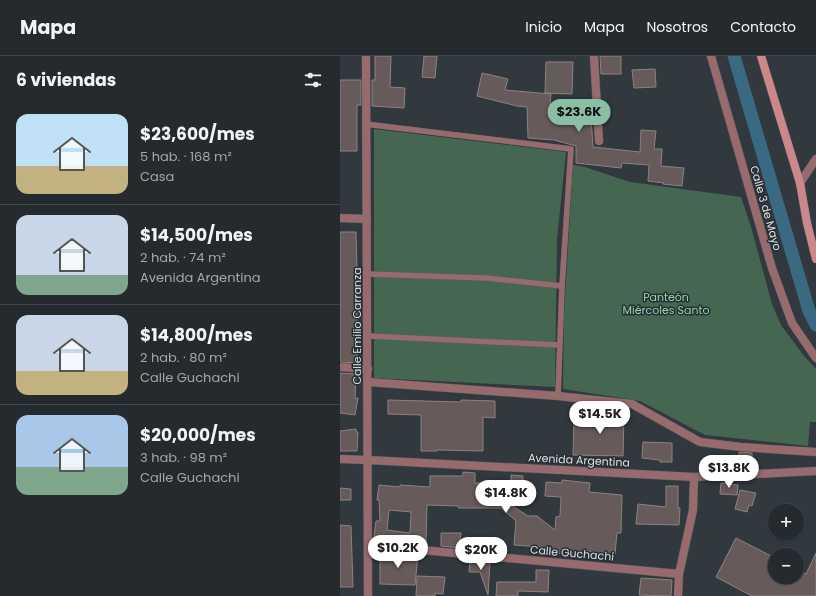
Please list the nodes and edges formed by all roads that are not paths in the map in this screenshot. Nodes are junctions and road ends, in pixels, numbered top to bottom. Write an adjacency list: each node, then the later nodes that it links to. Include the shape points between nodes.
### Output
1 (366, 56): 5 (street, Calle Emilio Carranza)
2 (594, 56): 6 (street)
3 (711, 56): 16 (street, Calle 3 de Mayo, via 772,268 792,323)
4 (761, 56): 8 (main road)
5 (365, 124): 10 (street, Calle Emilio Carranza); 13 (lane, via 571,149)
6 (599, 142)
7 (816, 159): 8 (street)
8 (800, 183): 11 (main road)
9 (340, 218): 10 (street)
10 (367, 219): 12 (street, Calle Emilio Carranza)
11 (816, 259)
12 (367, 274): 13 (lane, via 486,278); 14 (street, Calle Emilio Carranza)
13 (562, 286): 15 (lane)
14 (368, 336): 15 (lane); 18 (street, Calle Emilio Carranza)
15 (559, 345): 20 (lane)
16 (816, 358)
17 (340, 367): 18 (street)
18 (368, 369): 19 (street, Calle Emilio Carranza)
19 (368, 382): 20 (street); 23 (street, Calle Emilio Carranza)
20 (558, 396): 21 (street, via 632,404 700,442)
21 (816, 452)
22 (340, 458): 23 (street, Avenida Argentina)
23 (368, 460): 25 (street, Avenida Argentina); 26 (street, Calle Emilio Carranza)
24 (816, 471): 25 (street, Avenida Argentina)
25 (694, 477): 27 (street, via 693,510)
26 (368, 545): 27 (street, Calle Guchachi); 28 (street, Calle Emilio Carranza)
27 (679, 574): 29 (street)
28 (368, 596)
29 (678, 596)

